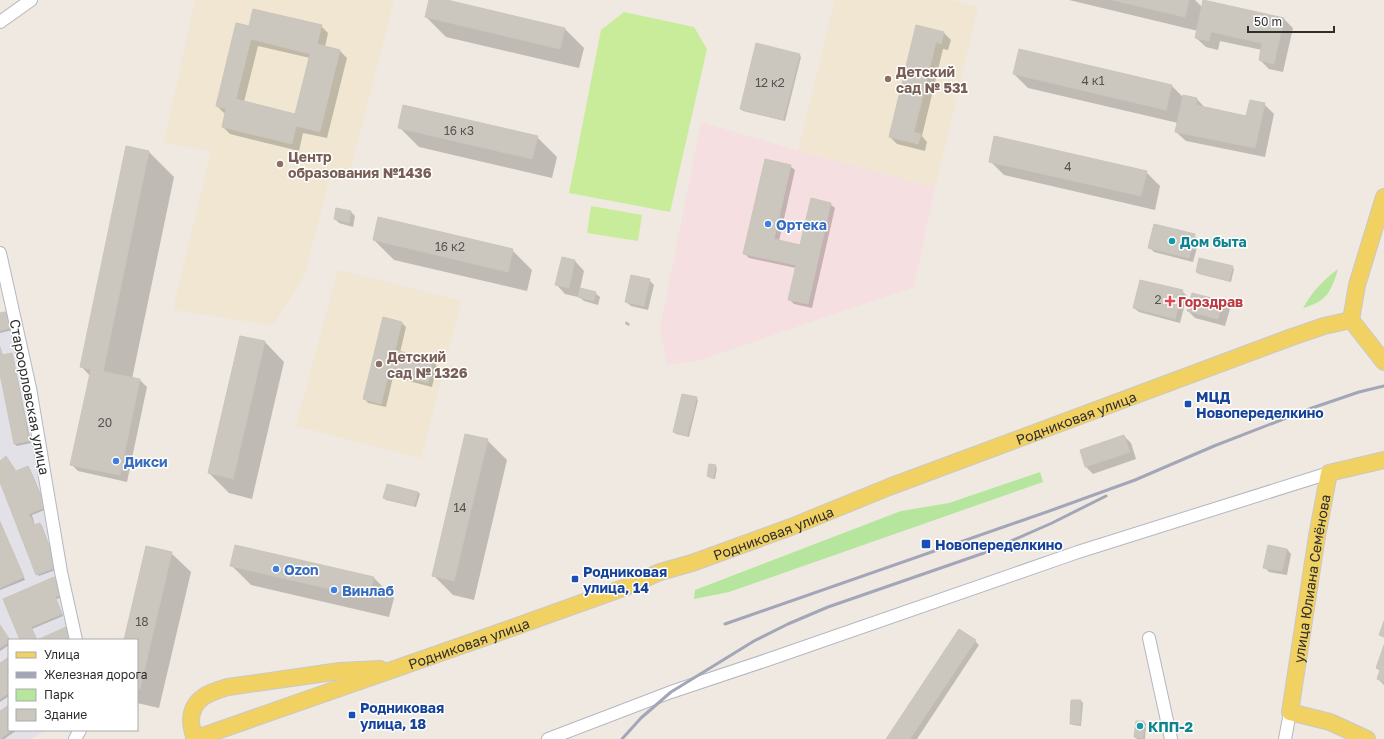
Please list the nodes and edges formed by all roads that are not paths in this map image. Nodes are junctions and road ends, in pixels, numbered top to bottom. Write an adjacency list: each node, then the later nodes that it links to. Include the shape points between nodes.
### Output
1 (31, 0): 2 (street)
2 (0, 22)
3 (1384, 197): 5 (main road, via 1357,285)
4 (0, 253): 12 (street, Староорловская улица, via 30,388)
5 (1351, 320): 6 (main road); 13 (main road, Родниковая улица, via 1292,337 889,487 791,527)
6 (1384, 362)
7 (1384, 460): 8 (main road, улица Юлиана Семёнова)
8 (1364, 465): 9 (street); 10 (main road, улица Юлиана Семёнова)
9 (1384, 466)
10 (1329, 474): 14 (main road, улица Юлиана Семёнова); 16 (street, via 1078,552 671,692)
11 (1149, 638): 17 (street)
12 (76, 639)
13 (398, 668): 15 (main road, Родниковая улица); 15 (main road, via 340,671 228,687 211,692 195,705 191,721)
14 (1290, 712): 18 (street, улица Юлиана Семёнова); 19 (main road, via 1330,722)
15 (194, 739)
16 (548, 739)
17 (1171, 739)
18 (1285, 739)
19 (1368, 739)

